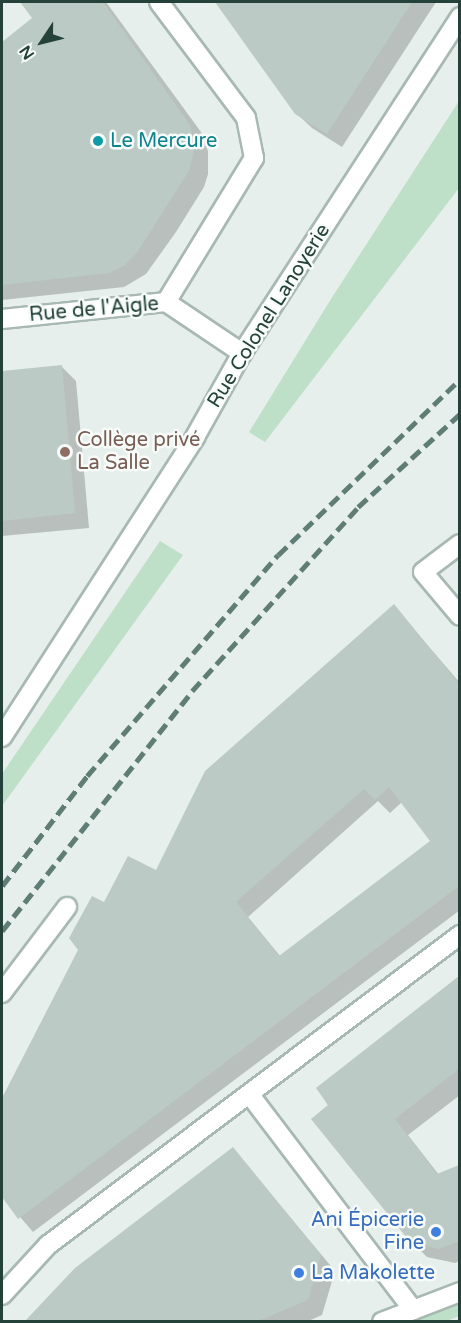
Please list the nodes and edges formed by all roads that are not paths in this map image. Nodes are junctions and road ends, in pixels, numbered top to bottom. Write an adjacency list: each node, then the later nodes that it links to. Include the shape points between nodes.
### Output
1 (159, 2): 3 (street, via 246,118 254,158)
2 (459, 17): 5 (street, Rue Colonel Lanoyerie)
3 (166, 302): 4 (street, Rue de l'Aigle); 5 (street, Rue de l'Aigle)
4 (2, 318)
5 (243, 353): 8 (street, Rue Colonel Lanoyerie, via 195,437)
6 (459, 544): 7 (street, via 423,572)
7 (459, 616)
8 (2, 737)
9 (67, 907): 11 (street)
10 (459, 935): 12 (street)
11 (2, 993)
12 (250, 1095): 14 (street, via 48,1245); 15 (street)
13 (459, 1292): 15 (street)
14 (2, 1295)
15 (413, 1310): 16 (street)
16 (382, 1322)

